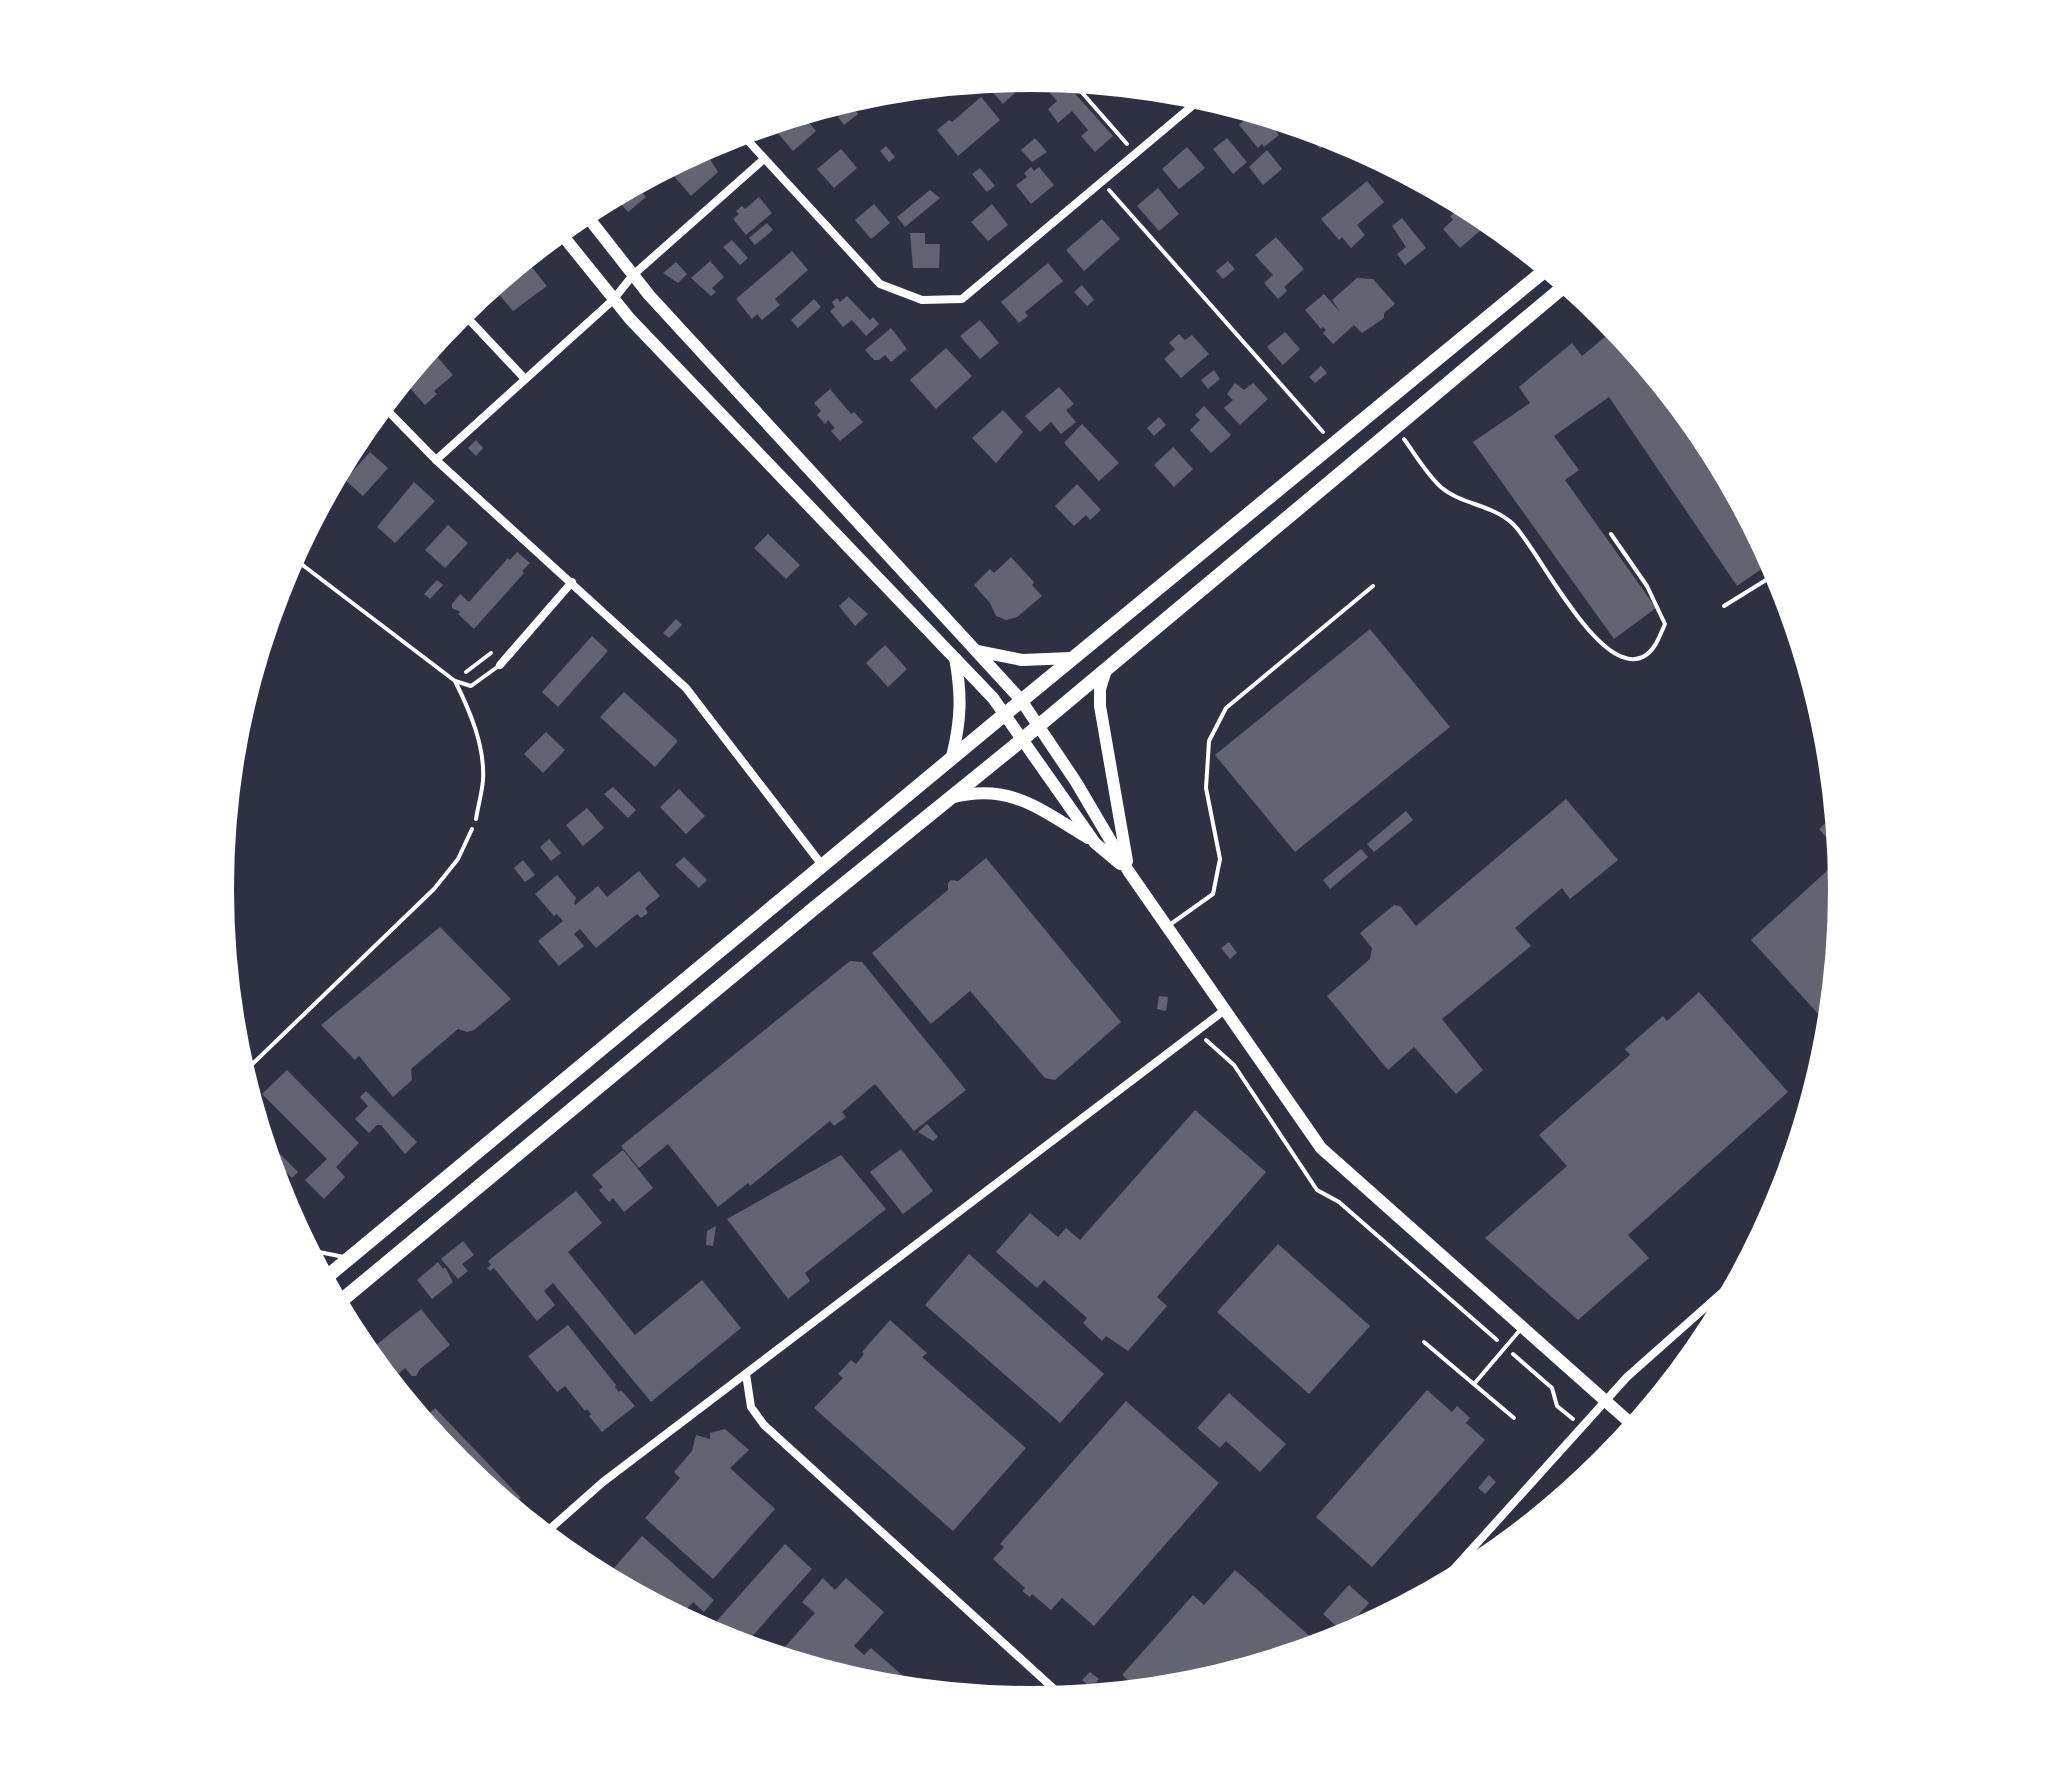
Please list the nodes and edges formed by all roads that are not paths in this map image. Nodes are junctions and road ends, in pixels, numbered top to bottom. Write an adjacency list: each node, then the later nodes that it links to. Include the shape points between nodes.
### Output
1 (1192, 106): 3 (street, via 962,299 922,300 880,284)
2 (749, 142): 3 (street)
3 (764, 159): 7 (street)
4 (592, 222): 7 (main road)
5 (566, 240): 9 (main road)
6 (1541, 274): 21 (main road)
7 (633, 275): 9 (street); 19 (main road)
8 (1560, 290): 23 (main road)
9 (613, 300): 11 (street); 20 (main road)
10 (470, 321): 11 (street)
11 (525, 379): 13 (street)
12 (390, 413): 13 (street)
13 (436, 460): 16 (street)
14 (302, 564): 24 (lane)
15 (1768, 579): 18 (lane)
16 (572, 582): 22 (street); 33 (street, via 686,688)
17 (1373, 586): 35 (lane, via 1226,708 1209,741 1206,788 1220,859 1213,894)
18 (1724, 606)
19 (977, 651): 21 (main road, via 1022,660); 25 (main road)
20 (955, 658): 26 (main road); 29 (main road, via 961,715)
21 (1071, 658): 25 (main road)
22 (500, 665): 24 (lane, via 471,686)
23 (1106, 670): 27 (main road); 34 (main road, via 1100,706)
24 (455, 681): 31 (lane, via 479,743 483,779)
25 (1021, 700): 26 (main road); 27 (main road)
26 (1005, 713): 28 (main road); 29 (main road)
27 (1039, 725): 28 (main road); 34 (main road)
28 (1023, 739): 30 (main road); 32 (main road)
29 (952, 757): 33 (main road)
30 (951, 797): 32 (main road, via 1006,794); 41 (main road)
31 (476, 819)
32 (1095, 843): 34 (main road)
33 (822, 865): 38 (main road)
34 (1129, 872): 35 (main road)
35 (1166, 927): 36 (main road)
36 (1226, 1009): 42 (main road, via 1333,1161); 44 (street)
37 (321, 1252): 38 (lane)
38 (350, 1258): 39 (main road)
39 (332, 1273)
40 (1718, 1296): 46 (street)
41 (345, 1297)
42 (1522, 1328): 45 (lane); 46 (main road)
43 (1424, 1342): 45 (lane)
44 (746, 1374): 49 (street); 51 (street, via 751,1407 764,1425)
45 (1474, 1384): 47 (lane)
46 (1604, 1401): 48 (main road); 50 (street)
47 (1514, 1418)
48 (1627, 1421)
49 (551, 1528)
50 (1458, 1564)
51 (1052, 1687)

